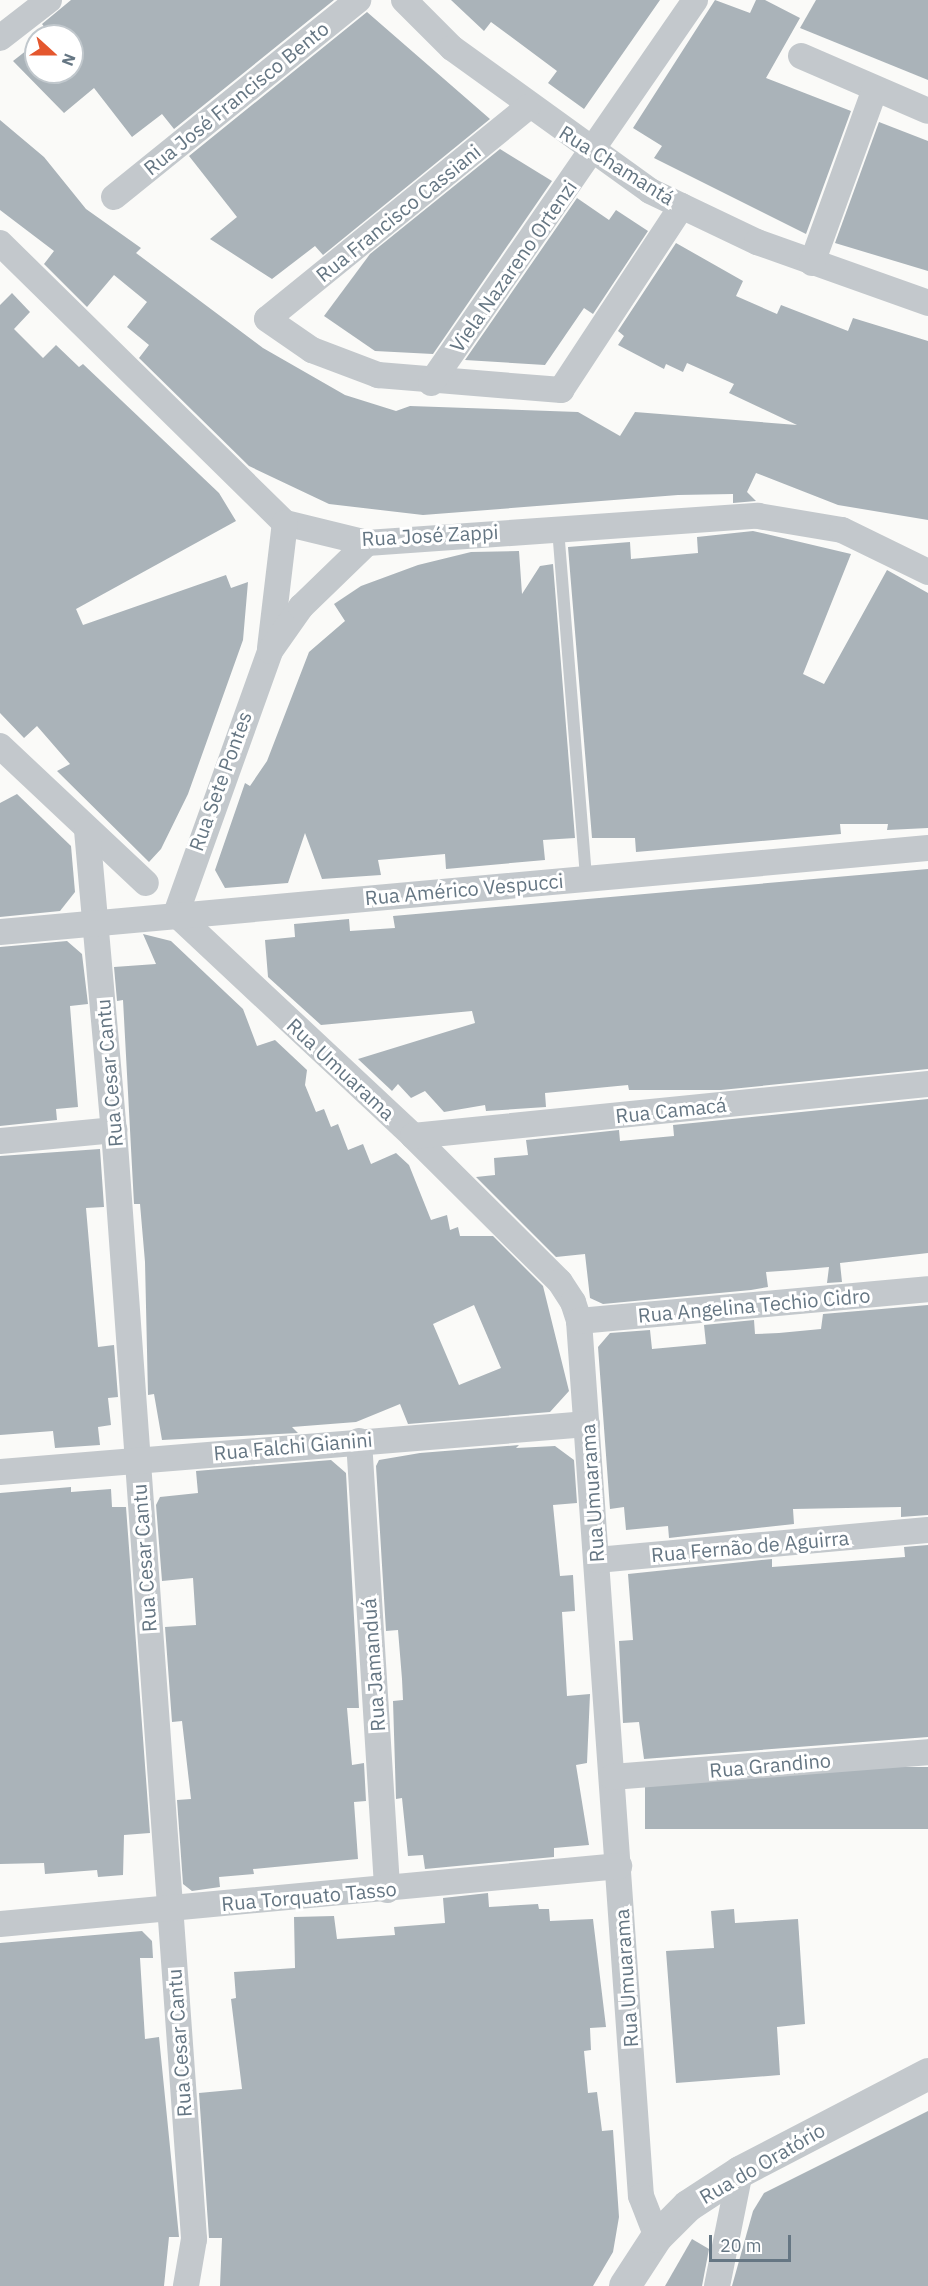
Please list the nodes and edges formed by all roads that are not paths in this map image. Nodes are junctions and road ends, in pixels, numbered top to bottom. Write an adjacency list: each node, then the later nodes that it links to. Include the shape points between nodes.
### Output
1 (49, 0): 5 (street)
2 (358, 0): 11 (street, Rua José Francisco Bento)
3 (404, 0): 8 (street, Rua Chamantá, via 452,48)
4 (695, 0): 10 (street, Viela Nazareno Ortenzi)
5 (0, 38)
6 (801, 56): 7 (street)
7 (875, 89): 9 (street); 14 (street)
8 (528, 107): 10 (street, Rua Chamantá); 16 (street, Rua Francisco Cassiani, via 267,319 345,364)
9 (928, 111)
10 (593, 152): 12 (street, Rua Chamantá); 16 (street, Viela Nazareno Ortenzi)
11 (114, 197)
12 (682, 206): 14 (street, Rua Chamantá); 16 (street, via 561,390)
13 (0, 243): 17 (street)
14 (812, 263): 15 (street, Rua Chamantá)
15 (928, 303)
16 (431, 383)
17 (285, 524): 19 (street, Rua José Zappi); 21 (street, Rua Sete Pontes)
18 (558, 528): 19 (street, Rua José Zappi); 20 (street, Rua José Zappi, via 713,515 802,520 842,530); 25 (lane)
19 (367, 543): 21 (street, Rua Sete Pontes, via 301,607)
20 (928, 572)
21 (270, 651): 27 (street, Rua Sete Pontes)
22 (0, 746): 23 (street)
23 (87, 830): 26 (street); 28 (street, Rua Cesar Cantu)
24 (928, 848): 25 (street, Rua Américo Vespucci)
25 (586, 878): 27 (street, Rua Américo Vespucci)
26 (146, 883)
27 (176, 914): 28 (street, Rua Américo Vespucci); 32 (street, Rua Umuarama)
28 (96, 924): 29 (street, Rua Américo Vespucci); 31 (street, Rua Cesar Cantu)
29 (0, 932)
30 (928, 1084): 32 (street, Rua Camacá)
31 (114, 1130): 33 (street); 38 (street, Rua Cesar Cantu)
32 (413, 1136): 35 (street, Rua Umuarama, via 560,1282)
33 (0, 1141)
34 (928, 1289): 35 (street, Rua Angelina Techio Cidro)
35 (579, 1321): 36 (street, Rua Umuarama)
36 (586, 1424): 37 (street, Rua Falchi Gianini); 41 (street, Rua Umuarama)
37 (359, 1441): 38 (street, Rua Falchi Gianini); 45 (street, Rua Jamanduá)
38 (137, 1459): 39 (street, Rua Falchi Gianini); 46 (street, Rua Cesar Cantu)
39 (0, 1472)
40 (916, 1531): 41 (street, Rua Fernão de Aguirra)
41 (597, 1560): 43 (street, Rua Umuarama)
42 (928, 1752): 43 (street, Rua Grandino)
43 (612, 1777): 44 (street, Rua Umuarama)
44 (619, 1866): 45 (street, Rua Torquato Tasso); 50 (street, Rua Umuarama, via 641,2196)
45 (387, 1890): 46 (street, Rua Torquato Tasso)
46 (169, 1909): 47 (street, Rua Torquato Tasso); 51 (street, Rua Cesar Cantu, via 194,2239)
47 (0, 1924)
48 (928, 2074): 49 (street, Rua do Oratório)
49 (740, 2172): 50 (street, Rua do Oratório, via 688,2206); 53 (street)
50 (657, 2237): 52 (street, Rua do Oratório)
51 (186, 2286)
52 (625, 2286)
53 (717, 2286)

